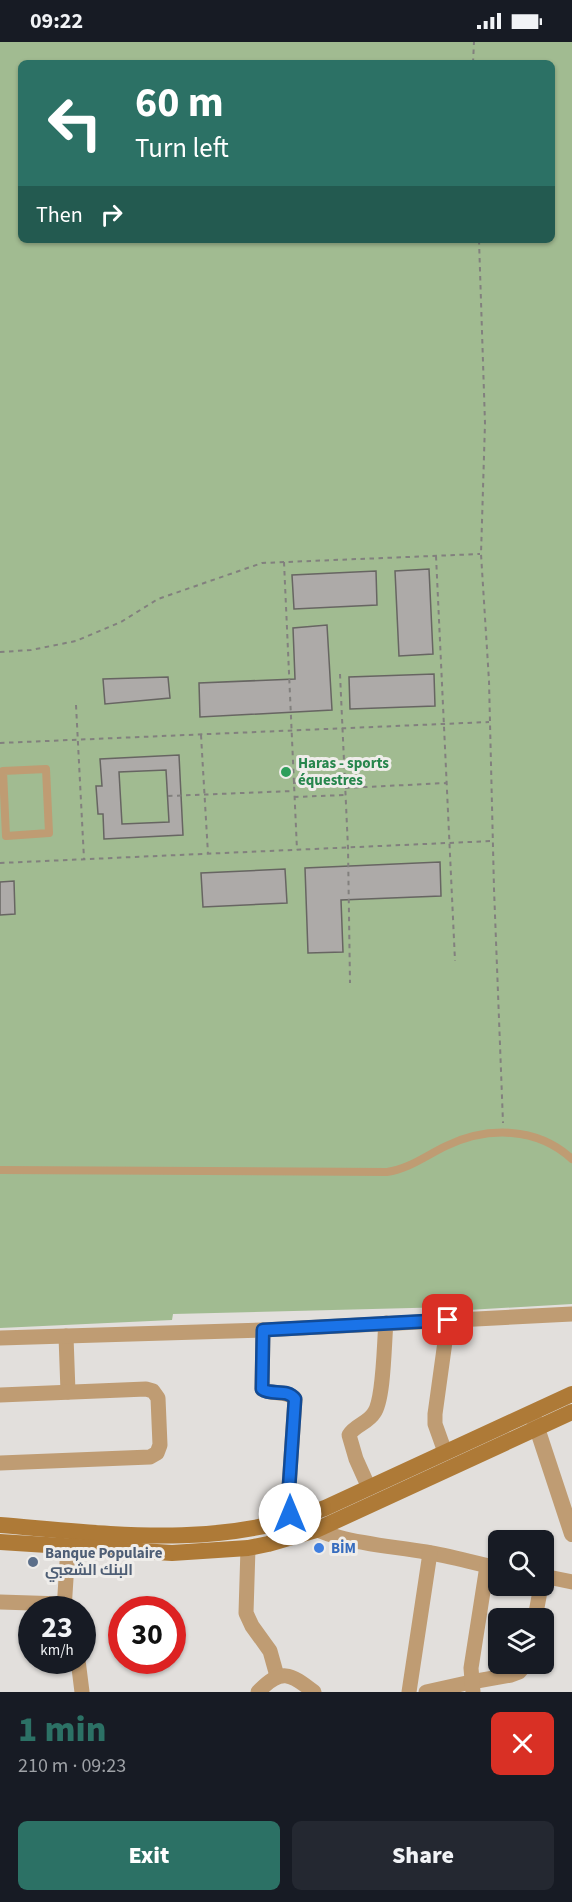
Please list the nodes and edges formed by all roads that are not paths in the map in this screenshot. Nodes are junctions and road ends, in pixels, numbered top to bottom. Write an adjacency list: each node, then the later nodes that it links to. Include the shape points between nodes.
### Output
1 (2, 804): 1 (lane, via 3,771 46,769 49,833 6,836)
2 (572, 1159): 3 (lane, via 526,1134 503,1132 463,1139 405,1168 387,1172)
3 (0, 1170)
4 (572, 1314): 5 (street)
5 (448, 1320): 6 (street); 15 (street, via 435,1414)
6 (386, 1323): 7 (street); 17 (street, via 379,1404 371,1418 349,1435)
7 (263, 1330): 8 (street); 18 (street, via 262,1389 290,1394 295,1399 288,1509)
8 (66, 1336): 9 (street); 10 (street)
9 (0, 1338)
10 (68, 1392): 12 (street); 16 (street, via 153,1391 158,1398 157,1453 150,1457)
11 (572, 1394): 14 (main road)
12 (0, 1395)
13 (572, 1412): 14 (main road)
14 (535, 1420): 15 (main road); 20 (main road); 21 (street)
15 (445, 1452): 17 (main road)
16 (0, 1463)
17 (369, 1488): 18 (main road)
18 (296, 1519): 19 (main road, via 252,1530 168,1537); 20 (street)
19 (0, 1525)
20 (316, 1530): 24 (main road); 25 (street)
21 (572, 1534)
22 (0, 1542): 23 (main road)
23 (68, 1546): 24 (main road, via 172,1552); 30 (street)
24 (248, 1548): 35 (street, via 246,1613 270,1651)
25 (430, 1553): 26 (street); 40 (street)
26 (488, 1566)
27 (554, 1578): 28 (street)
28 (572, 1582)
29 (488, 1590): 36 (street, via 471,1668)
30 (64, 1596)
31 (0, 1602): 32 (street)
32 (18, 1603)
33 (79, 1674): 37 (street)
34 (515, 1674): 36 (street)
35 (278, 1676): 38 (street); 39 (street, via 294,1676)
36 (472, 1687): 41 (street)
37 (81, 1692)
38 (258, 1692)
39 (314, 1692)
40 (409, 1692)
41 (426, 1692)

